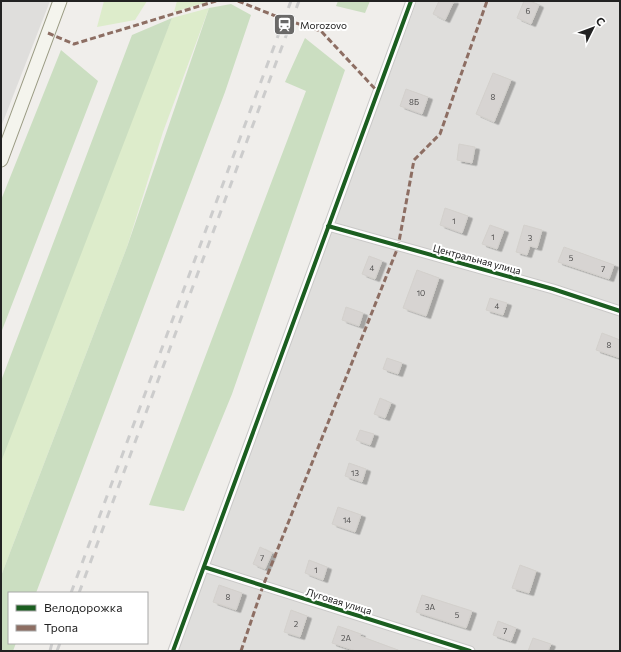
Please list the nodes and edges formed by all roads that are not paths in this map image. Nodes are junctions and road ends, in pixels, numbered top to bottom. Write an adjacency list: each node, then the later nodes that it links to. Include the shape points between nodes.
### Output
1 (60, 1): 3 (street)
2 (411, 1): 4 (street)
3 (1, 160)
4 (328, 226): 5 (street, Центральная улица, via 552,289); 6 (street)
5 (620, 312)
6 (204, 567): 7 (street); 8 (street, Луговая улица)
7 (173, 651)
8 (470, 651)

